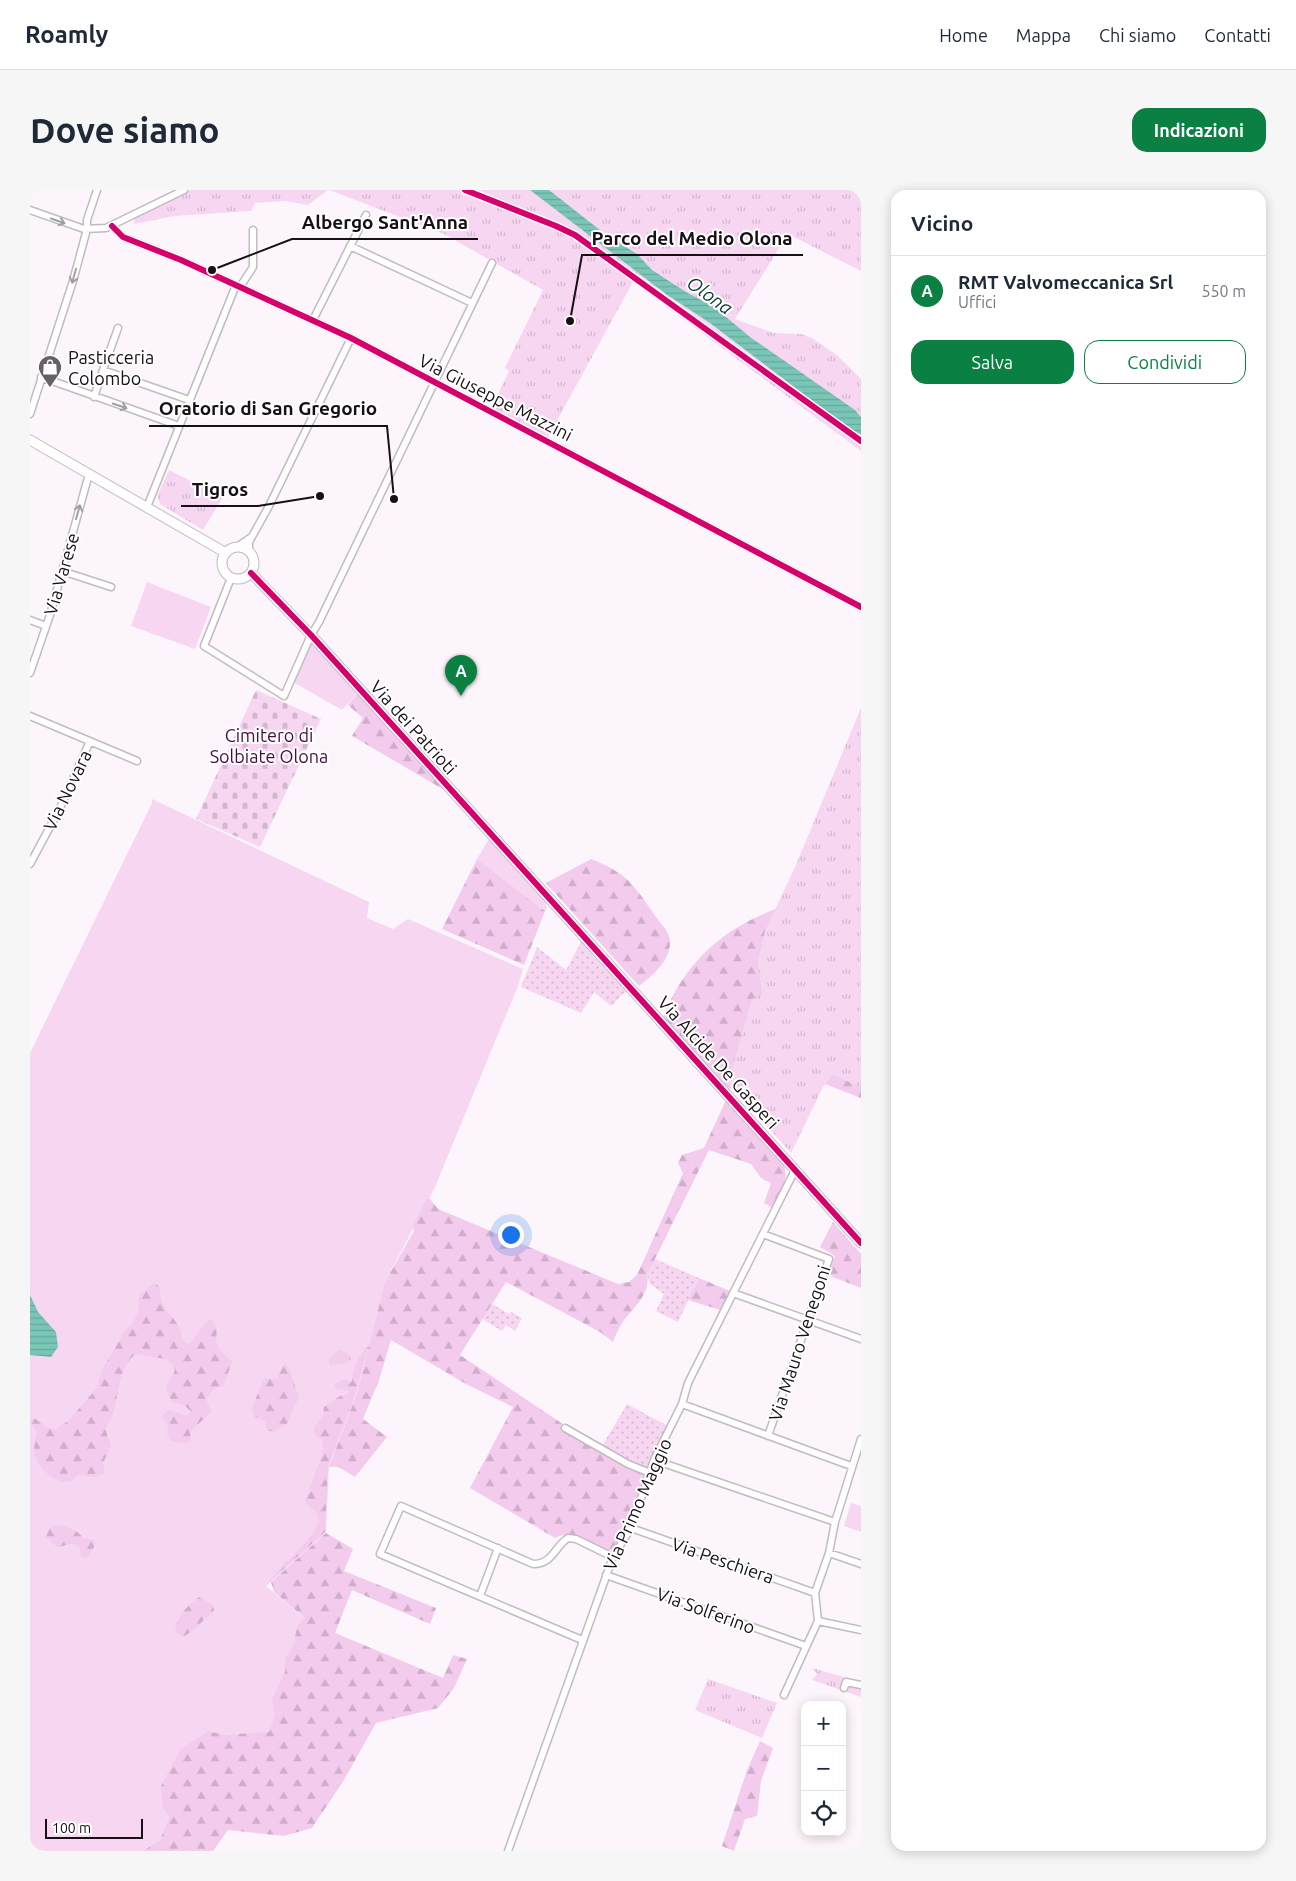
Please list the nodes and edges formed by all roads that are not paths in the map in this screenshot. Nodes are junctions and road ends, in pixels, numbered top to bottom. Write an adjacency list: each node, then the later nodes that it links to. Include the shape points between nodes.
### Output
1 (97, 190): 6 (street, via 87,220)
2 (184, 190): 5 (street)
3 (30, 210): 6 (street, one-way to 6)
4 (366, 215): 8 (street)
5 (112, 226): 6 (street); 10 (street, Via Giuseppe Mazzini, via 123,237)
6 (88, 229): 16 (street, one-way to 16)
7 (253, 230): 10 (street, via 253,267)
8 (350, 246): 11 (street); 12 (street)
9 (492, 263): 11 (street)
10 (238, 286): 12 (street, Via Giuseppe Mazzini); 19 (street)
11 (472, 303): 17 (street)
12 (313, 320): 14 (street, Via Giuseppe Mazzini)
13 (118, 328): 15 (street)
14 (351, 338): 17 (street, Via Giuseppe Mazzini); 25 (street)
15 (103, 370): 18 (street); 19 (street)
16 (41, 377): 18 (street); 20 (street)
17 (434, 381): 33 (street, Via Giuseppe Mazzini); 36 (street)
18 (94, 397): 21 (street, one-way to 21)
19 (189, 400): 21 (street)
20 (30, 414)
21 (179, 426): 24 (street)
22 (30, 440): 23 (street)
23 (89, 474): 24 (street); 29 (street, Via Varese, one-way to 23)
24 (147, 507): 28 (street)
25 (251, 538): 26 (street); 27 (street)
26 (237, 547): 27 (street); 28 (street)
27 (249, 551): 30 (street, via 254,560)
28 (226, 553): 31 (street, via 223,569)
29 (62, 571): 32 (street); 35 (street, Via Varese)
30 (251, 573): 31 (street, via 242,579); 36 (street, Via dei Patrioti)
31 (231, 578): 36 (street, via 204,646 284,696)
32 (111, 587)
33 (861, 607)
34 (30, 620): 35 (street)
35 (46, 626): 37 (street, Via Varese)
36 (310, 635): 42 (street, Via dei Patrioti)
37 (30, 673)
38 (30, 716): 39 (street)
39 (90, 741): 40 (street); 41 (street, Via Novara)
40 (137, 761)
41 (30, 864)
42 (554, 903): 43 (street, Via Alcide De Gasperi)
43 (795, 1170): 44 (street, Via Primo Maggio); 45 (street, Via Alcide De Gasperi)
44 (763, 1234): 46 (street, Via Primo Maggio); 47 (street, Via Mauro Venegoni, via 829,1259)
45 (861, 1243)
46 (733, 1293): 47 (street); 49 (street, Via Primo Maggio, via 688,1383)
47 (808, 1320): 48 (street); 51 (street, Via Mauro Venegoni)
48 (861, 1339)
49 (682, 1404): 51 (street); 53 (street, Via Primo Maggio)
50 (565, 1428): 55 (street)
51 (768, 1436): 54 (street)
52 (861, 1439): 54 (street)
53 (654, 1460): 55 (street, Via Primo Maggio); 56 (street)
54 (851, 1466): 56 (street)
55 (650, 1473): 57 (street, Via Primo Maggio)
56 (835, 1522): 59 (street)
57 (631, 1528): 60 (street, Via Primo Maggio); 63 (street, Via Peschiera)
58 (498, 1548): 60 (street, via 533,1564 541,1564 549,1560 561,1542 568,1538); 64 (street); 64 (street, via 401,1506 380,1554)
59 (829, 1553): 61 (street); 63 (street)
60 (613, 1557): 62 (street, Via Primo Maggio)
61 (861, 1564)
62 (606, 1574): 67 (street, Via Primo Maggio); 68 (street, Via Solferino)
63 (815, 1593): 65 (street)
64 (480, 1596): 67 (street)
65 (818, 1621): 66 (street); 68 (street)
66 (861, 1630)
67 (582, 1640): 72 (street, Via Primo Maggio)
68 (806, 1646): 71 (street)
69 (861, 1685): 70 (street, via 846,1682)
70 (844, 1688)
71 (784, 1695)
72 (508, 1851)

